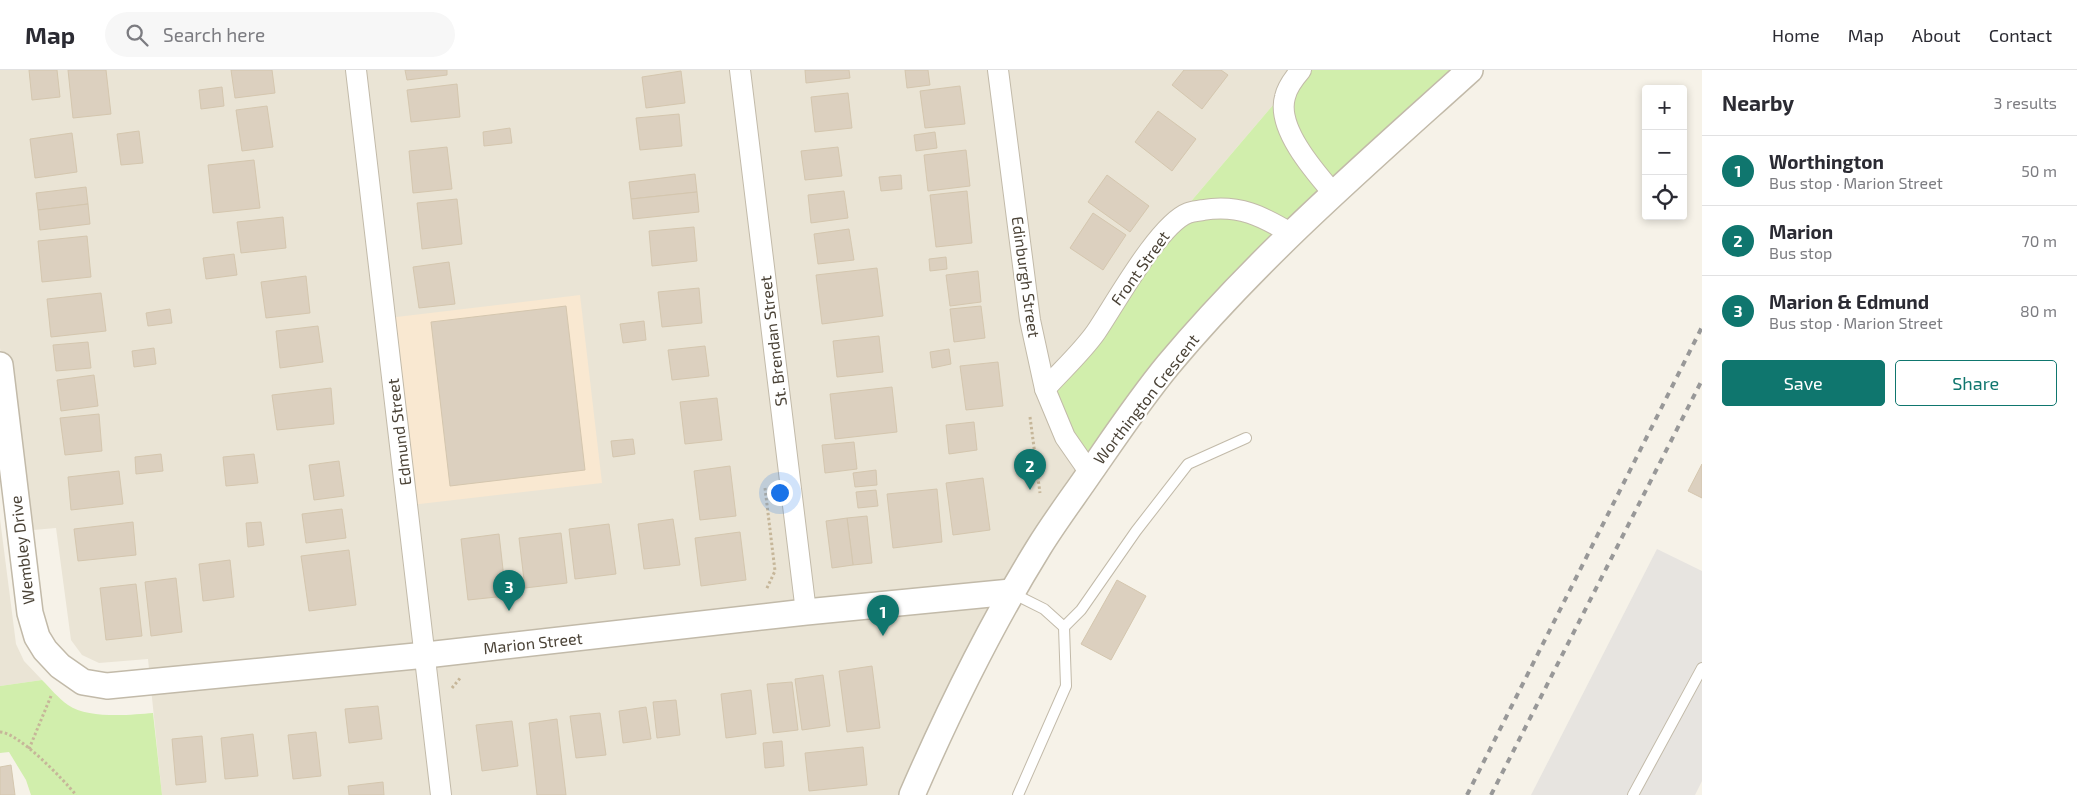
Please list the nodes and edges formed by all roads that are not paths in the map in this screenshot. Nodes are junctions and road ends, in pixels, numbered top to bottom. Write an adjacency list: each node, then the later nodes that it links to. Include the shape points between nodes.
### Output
1 (356, 70): 15 (street, Edmund Street)
2 (740, 70): 13 (street, St. Brendan Street)
3 (998, 70): 9 (street, Edinburgh Street, via 1030,320)
4 (1301, 70): 6 (street, via 1285,97 1284,113 1304,158)
5 (1470, 70): 6 (street, Worthington Crescent)
6 (1334, 194): 7 (street, Worthington Crescent)
7 (1292, 234): 9 (street, Front Street, via 1265,218 1240,209 1213,208 1188,213 1167,228 1094,334); 11 (street, Worthington Crescent, via 1167,366)
8 (0, 365): 16 (street, Wembley Drive, via 30,613 37,637)
9 (1045, 389): 11 (street, Edinburgh Street, via 1065,437)
10 (1246, 438): 14 (lane, via 1188,464)
11 (1090, 473): 12 (street, Worthington Crescent)
12 (1011, 592): 13 (street, Marion Street); 14 (lane, via 1044,609); 19 (street, Worthington Crescent)
13 (806, 612): 15 (street, Marion Street)
14 (1064, 627): 20 (lane, via 1066,686)
15 (426, 655): 16 (street, Marion Street, via 107,686 83,682); 18 (street, Edmund Street)
16 (60, 666)
17 (1702, 668): 21 (lane)
18 (441, 795)
19 (912, 795)
20 (1018, 795)
21 (1633, 795)

